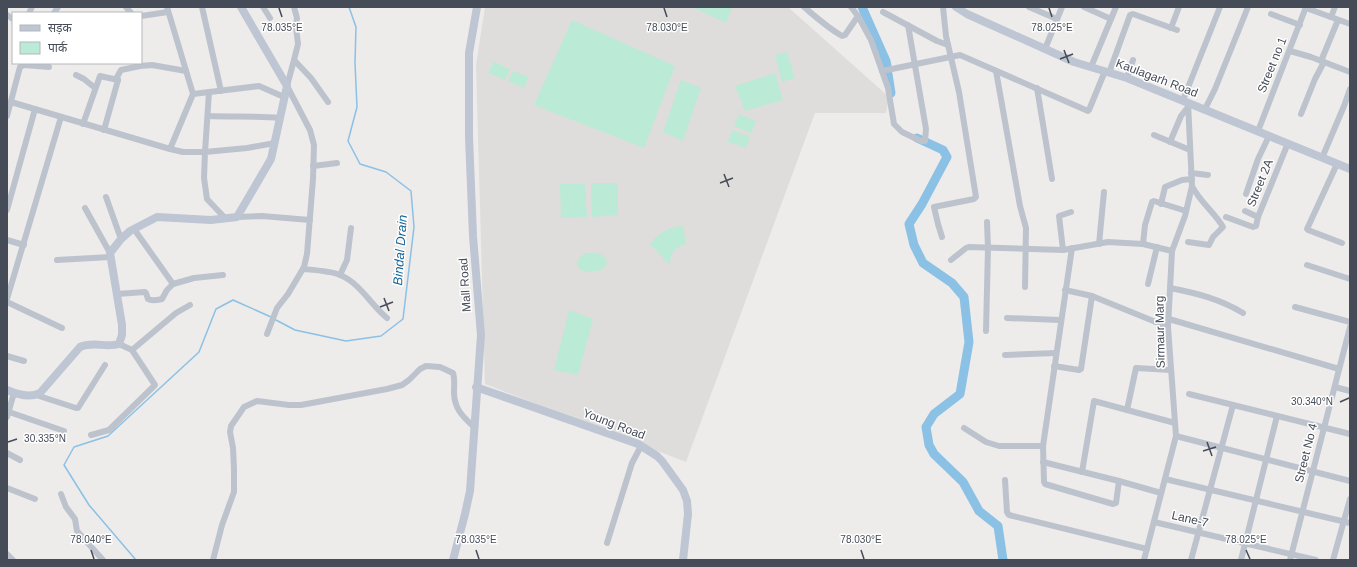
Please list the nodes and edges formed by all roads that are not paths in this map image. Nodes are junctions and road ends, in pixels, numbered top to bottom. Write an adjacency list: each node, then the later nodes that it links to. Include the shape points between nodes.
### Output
1 (202, 7): 54 (street)
2 (241, 7): 50 (street)
3 (263, 7): 25 (street)
4 (294, 7): 36 (street, via 298,44)
5 (477, 7): 159 (street, Mall Road, via 469,53 468,88 471,200 481,335)
6 (804, 7): 23 (street, via 819,21 842,36)
7 (851, 7): 23 (street)
8 (943, 7): 32 (street)
9 (956, 7): 33 (street, Kaulagarh Road)
10 (1029, 7): 26 (street)
11 (1062, 7): 26 (street)
12 (1084, 7): 27 (street)
13 (1116, 7): 27 (street)
14 (1179, 7): 45 (street, via 1174,29 1130,15)
15 (1220, 7): 60 (street)
16 (1248, 7): 62 (street)
17 (1306, 7): 24 (street); 31 (street, Street no 1)
18 (1335, 7): 24 (street)
19 (167, 9): 22 (street); 44 (street)
20 (883, 12): 30 (street)
21 (1271, 14): 31 (street)
22 (142, 16)
23 (858, 16): 42 (street, via 871,40)
24 (1331, 17): 28 (street)
25 (270, 18)
26 (1057, 19): 33 (street)
27 (1111, 19): 41 (street)
28 (1338, 20): 29 (street); 38 (street)
29 (1350, 24)
30 (908, 25): 32 (street); 39 (street)
31 (1300, 25): 34 (street, Street no 1)
32 (948, 45): 35 (street)
33 (1045, 49): 41 (street, Kaulagarh Road)
34 (1290, 51): 38 (street); 70 (street, Street no 1)
35 (951, 58): 39 (street); 43 (street, via 960,55); 105 (street, via 976,197 934,207)
36 (294, 60): 50 (street); 59 (street)
37 (1133, 60): 48 (street)
38 (1322, 62): 46 (street); 63 (street)
39 (915, 64): 42 (street); 42 (street, via 926,129 926,140 923,141 899,130 894,124 888,88)
40 (49, 67): 58 (street, via 20,67)
41 (1091, 67): 45 (street, Kaulagarh Road)
42 (882, 71)
43 (996, 71): 52 (street); 116 (street, via 1020,206 1026,225)
44 (186, 72): 49 (street, via 152,65 140,66 121,70); 56 (street)
45 (1107, 72): 48 (street, Kaulagarh Road); 52 (street, via 1088,111)
46 (1350, 72)
47 (76, 75): 51 (street)
48 (1127, 78): 60 (street, Kaulagarh Road)
49 (118, 80): 51 (street, via 100,76); 69 (street)
50 (287, 86): 57 (street); 82 (street, via 312,134)
51 (95, 88): 68 (street)
52 (1037, 88): 86 (street)
53 (1350, 89): 79 (street)
54 (221, 91): 55 (street); 57 (street, via 259,86)
55 (209, 92): 56 (street); 65 (street)
56 (193, 94): 76 (street)
57 (284, 97): 67 (street)
58 (11, 102): 61 (street); 64 (street)
59 (328, 102)
60 (1186, 103): 62 (street, Kaulagarh Road); 73 (street); 77 (street, Sirmaur Marg)
61 (35, 109): 66 (street); 93 (street)
62 (1205, 109): 70 (street, Kaulagarh Road)
63 (1301, 114)
64 (7, 116)
65 (208, 116): 67 (street); 78 (street)
66 (61, 117): 68 (street); 112 (street)
67 (280, 118): 74 (street)
68 (84, 124): 69 (street)
69 (104, 130): 76 (street)
70 (1258, 131): 72 (street, Kaulagarh Road)
71 (1154, 136): 73 (street)
72 (1269, 136): 75 (street, Kaulagarh Road); 89 (street)
73 (1170, 142): 77 (street)
74 (275, 143): 78 (street); 97 (street, via 271,159)
75 (1288, 143): 79 (street, Kaulagarh Road); 99 (street, Street 2A)
76 (170, 149): 78 (street)
77 (1190, 150): 85 (street, Sirmaur Marg)
78 (205, 152): 100 (street, via 206,196)
79 (1322, 158): 81 (street, Kaulagarh Road)
80 (337, 163): 82 (street)
81 (1337, 164): 83 (street, Kaulagarh Road); 109 (street, via 1307,229)
82 (313, 166): 101 (street)
83 (1350, 170)
84 (1208, 175): 85 (street)
85 (1191, 176): 87 (street, Sirmaur Marg); 91 (street, via 1165,187)
86 (1052, 180)
87 (1192, 186): 94 (street, Sirmaur Marg); 108 (street, via 1223,227 1213,237 1209,246)
88 (1104, 192): 110 (street)
89 (1246, 194)
90 (106, 197): 106 (street)
91 (1161, 204): 94 (street); 111 (street, via 1152,202)
92 (85, 208): 119 (street)
93 (7, 210)
94 (1186, 211): 118 (street, Sirmaur Marg)
95 (1245, 211): 99 (street, Street 2A)
96 (1071, 212): 117 (street, via 1059,216)
97 (237, 216): 100 (street); 101 (street)
98 (1226, 217): 99 (street, via 1253,228)
99 (1258, 217)
100 (225, 218): 104 (street, via 211,220 157,217)
101 (310, 220): 123 (street)
102 (987, 222): 114 (street)
103 (351, 228): 125 (street, via 347,260)
104 (134, 229): 106 (street); 127 (street)
105 (942, 237)
106 (121, 239): 119 (street)
107 (7, 240): 112 (street)
108 (1188, 242)
109 (1342, 243)
110 (1099, 244): 111 (street); 115 (street)
111 (1143, 244): 113 (street)
112 (24, 245): 134 (street)
113 (1156, 247): 118 (street); 128 (street)
114 (988, 248): 116 (street); 121 (street, via 967,247); 146 (street)
115 (1072, 248): 117 (street); 131 (street)
116 (1025, 249): 117 (street); 129 (street)
117 (1063, 250)
118 (1172, 251): 130 (street, Sirmaur Marg)
119 (110, 255): 120 (street); 132 (street)
120 (57, 260)
121 (951, 260)
122 (1307, 265): 126 (street)
123 (303, 269): 125 (street); 147 (street, via 274,315)
124 (223, 275): 127 (street, via 194,278)
125 (340, 275): 138 (street, via 349,280)
126 (1350, 280)
127 (173, 284): 132 (street, via 159,300 148,299 145,292)
128 (1148, 284)
129 (1025, 287)
130 (1170, 288): 137 (street, via 1202,294); 140 (street, Sirmaur Marg)
131 (1065, 290): 133 (street); 141 (street)
132 (117, 294): 149 (street, via 122,325)
133 (1092, 296): 143 (street); 156 (street, via 1081,368 1079,370)
134 (7, 300): 145 (street)
135 (190, 306): 150 (street, via 176,313)
136 (1295, 307): 142 (street)
137 (1243, 312)
138 (387, 318)
139 (1007, 318): 141 (street)
140 (1169, 319): 143 (street, Sirmaur Marg); 157 (street)
141 (1060, 320): 151 (street)
142 (1350, 322)
143 (1168, 327): 158 (street, Sirmaur Marg)
144 (1350, 327): 148 (street, Street No 4)
145 (62, 328)
146 (986, 331)
147 (267, 334)
148 (1349, 338): 157 (street, Street No 4)
149 (119, 344): 150 (street); 164 (street, via 89,344 80,347)
150 (132, 350): 175 (street, via 155,385 109,430)
151 (1056, 353): 152 (street); 156 (street)
152 (1005, 355)
153 (7, 356): 154 (street)
154 (24, 361)
155 (105, 365): 164 (street, via 78,408)
156 (1054, 366): 178 (street)
157 (1339, 369): 160 (street, Street No 4)
158 (1171, 370): 166 (street, via 1136,368); 169 (street, Sirmaur Marg)
159 (476, 387): 170 (street, Mall Road); 177 (street, Young Road)
160 (1335, 387): 161 (street); 171 (street, Street No 4)
161 (1350, 391)
162 (10, 392): 164 (street); 167 (street)
163 (1189, 394): 165 (street)
164 (36, 395)
165 (1233, 405): 168 (street); 179 (street)
166 (1127, 410): 169 (street); 185 (street, via 1094,402)
167 (8, 414): 173 (street)
168 (1277, 416): 171 (street); 182 (street)
169 (1175, 423): 176 (street, Sirmaur Marg)
170 (473, 426): 209 (street, via 456,409 453,373 440,367 426,366 402,385 352,396 301,405 252,402 244,407 231,426 234,492); 210 (street, Mall Road, via 470,491)
171 (1324, 427): 174 (street); 184 (street, Street No 4)
172 (964, 428): 178 (street, via 992,445)
173 (64, 431)
174 (1350, 434)
175 (91, 435)
176 (1176, 436): 179 (street); 186 (street, Sirmaur Marg)
177 (641, 446): 202 (street, via 632,463); 211 (street, Young Road, via 657,456 683,490 688,514)
178 (1043, 446): 183 (street)
179 (1222, 448): 182 (street); 191 (street)
180 (7, 453): 181 (street)
181 (20, 460)
182 (1266, 460): 184 (street); 196 (street)
183 (1043, 462): 185 (street); 188 (street, via 1045,484 1113,504 1116,503)
184 (1313, 471): 189 (street); 197 (street, Street No 4)
185 (1082, 472): 188 (street)
186 (1165, 479): 191 (street); 192 (street, Sirmaur Marg)
187 (1005, 480): 204 (street, via 1009,515)
188 (1119, 481): 192 (street)
189 (1350, 481)
190 (7, 488): 194 (street)
191 (1210, 490): 196 (street); 201 (street)
192 (1161, 493): 199 (street, Sirmaur Marg)
193 (61, 494): 208 (street, via 66,508 74,519 77,531)
194 (35, 499)
195 (1350, 499): 198 (street)
196 (1255, 501): 197 (street); 203 (street)
197 (1302, 512): 198 (street); 206 (street, Street No 4)
198 (1343, 521): 200 (street); 216 (street)
199 (1154, 522): 201 (street, Lane-7); 204 (street, Sirmaur Marg)
200 (1350, 523)
201 (1199, 532): 203 (street, Lane-7); 213 (street)
202 (607, 543)
203 (1245, 543): 206 (street, Lane-7); 214 (street)
204 (1147, 549): 212 (street, Sirmaur Marg)
205 (7, 554): 207 (street)
206 (1290, 557): 215 (street, Lane-7)
207 (13, 560)
208 (103, 560)
209 (213, 560)
210 (453, 560)
211 (683, 560)
212 (1144, 560)
213 (1191, 560)
214 (1241, 560)
215 (1316, 560)
216 (1333, 560)

